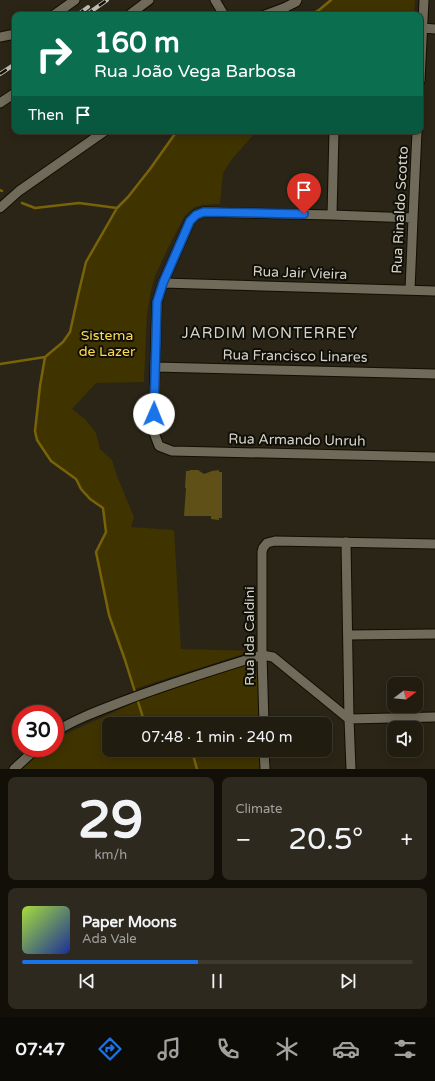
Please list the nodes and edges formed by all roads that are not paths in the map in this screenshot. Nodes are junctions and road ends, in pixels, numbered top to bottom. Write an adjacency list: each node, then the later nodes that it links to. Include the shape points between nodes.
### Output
1 (75, 0): 6 (street)
2 (150, 0): 7 (street)
3 (214, 0): 8 (street)
4 (297, 0): 9 (street)
5 (424, 0): 10 (street)
6 (58, 12)
7 (133, 12)
8 (222, 12)
9 (273, 12)
10 (423, 28): 11 (street)
11 (435, 29)
12 (12, 35): 13 (street)
13 (0, 37)
14 (12, 95): 15 (street)
15 (0, 103)
16 (101, 134): 19 (street, via 19,191)
17 (334, 134): 20 (street)
18 (417, 134): 21 (street, Rua Rinaldo Scotto)
19 (0, 208)
20 (332, 214): 21 (street); 22 (street, via 204,212 196,215 190,221)
21 (412, 218): 23 (street, Rua Rinaldo Scotto)
22 (163, 283): 23 (street, Rua Jair Vieira); 25 (street, via 157,302)
23 (410, 290): 24 (street, Rua Jair Vieira)
24 (435, 290)
25 (155, 367): 26 (street, Rua Francisco Linares); 27 (street, Rua Armando Unruh, via 153,430 159,446 172,451)
26 (435, 374)
27 (435, 457)
28 (346, 542): 29 (street); 31 (street); 32 (street, Rua Ida Caldini, via 275,541 267,543 263,548)
29 (435, 544)
30 (435, 634): 31 (street)
31 (348, 635): 35 (street)
32 (262, 654): 33 (street, Rua Ida Caldini); 35 (street, via 273,657); 36 (street, via 144,693)
33 (264, 717)
34 (435, 717): 35 (street)
35 (349, 719): 41 (street)
36 (64, 727)
37 (27, 757): 39 (street)
38 (264, 757): 40 (street)
39 (14, 769)
40 (265, 769)
41 (351, 769)

